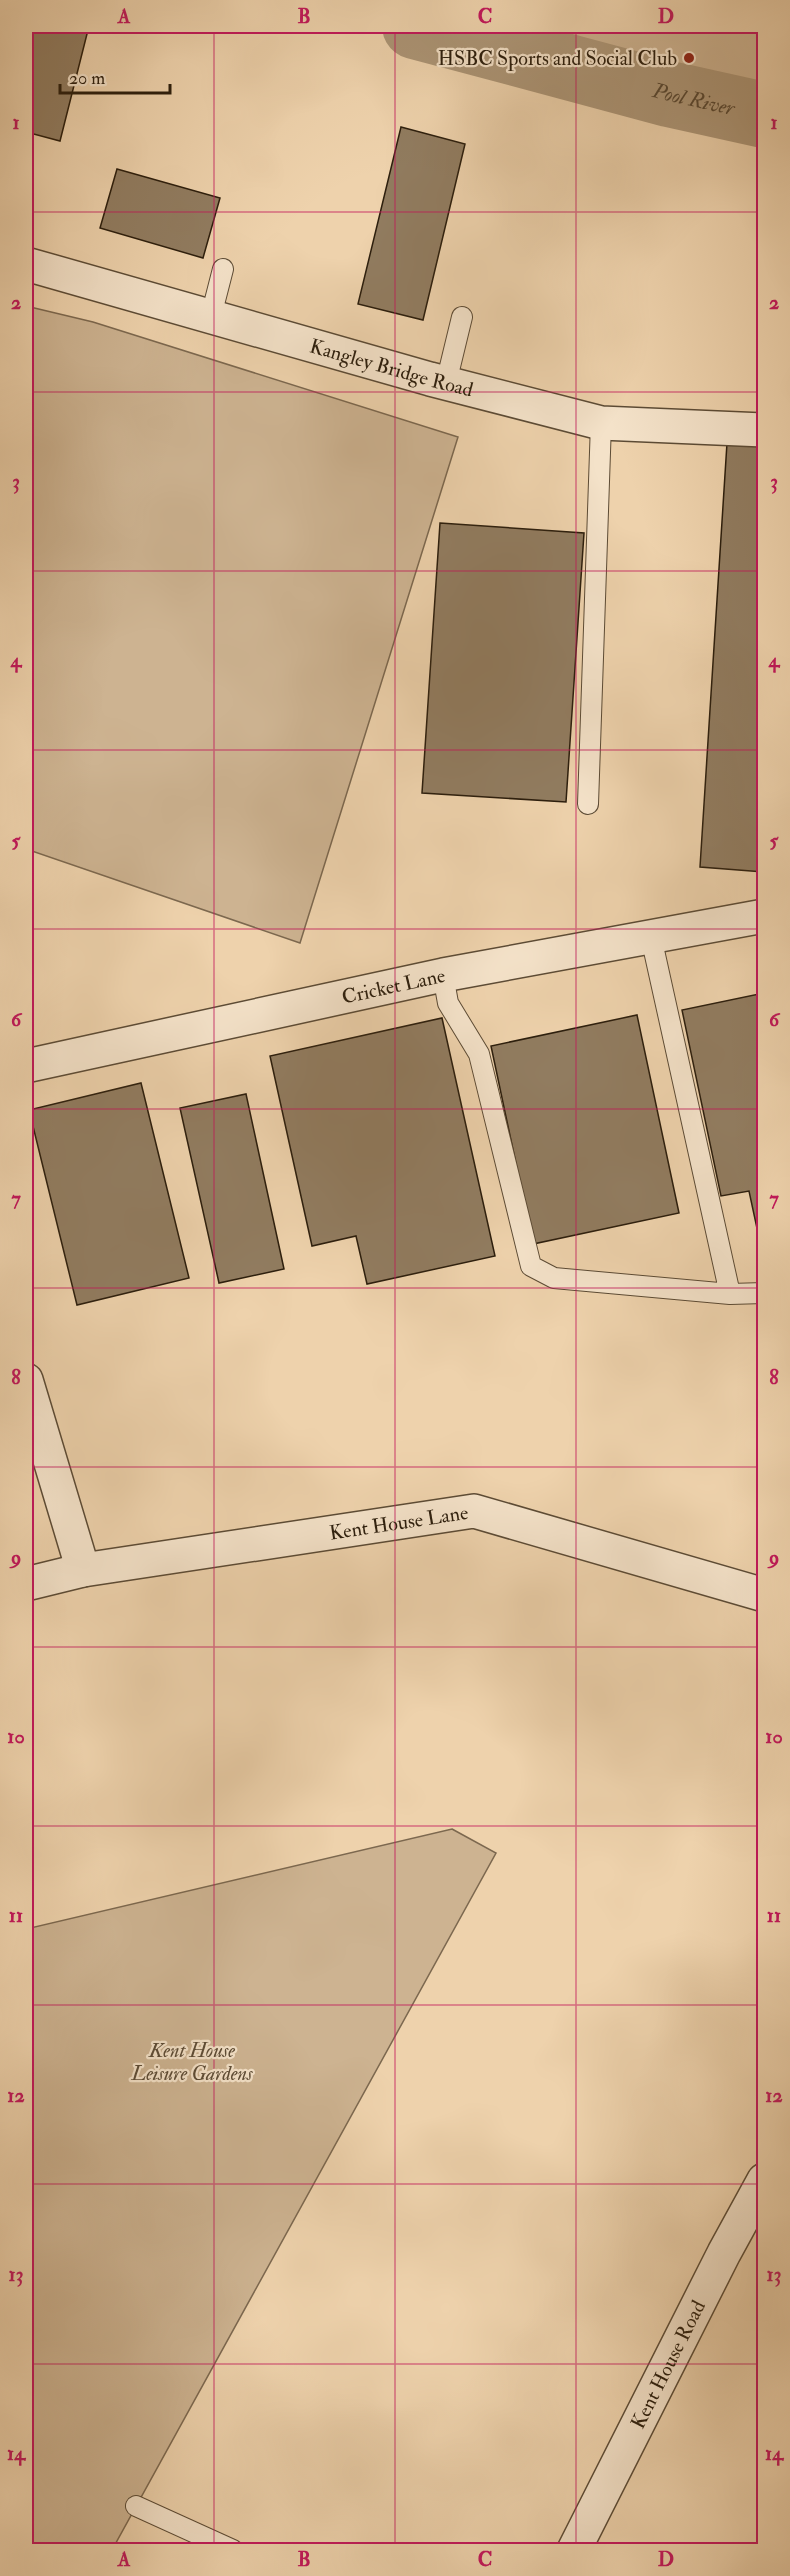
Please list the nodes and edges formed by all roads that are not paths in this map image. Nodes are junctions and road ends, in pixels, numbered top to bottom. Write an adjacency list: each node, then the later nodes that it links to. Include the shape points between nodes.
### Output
1 (26, 264): 3 (street, Kangley Bridge Road)
2 (223, 269): 3 (lane)
3 (211, 316): 5 (street, Kangley Bridge Road)
4 (462, 317): 5 (lane)
5 (446, 383): 6 (street, Kangley Bridge Road)
6 (601, 423): 7 (street, Kangley Bridge Road); 8 (lane)
7 (765, 430)
8 (588, 804)
9 (765, 916): 10 (street, Cricket Lane)
10 (651, 937): 11 (street, Cricket Lane); 14 (lane)
11 (443, 975): 12 (street, Cricket Lane); 14 (lane, via 448,1003 479,1054 531,1266 554,1278)
12 (26, 1066)
13 (765, 1293): 14 (lane)
14 (730, 1294)
15 (26, 1380): 16 (street)
16 (82, 1570): 17 (street, Kent House Lane); 18 (street, Kent House Lane, via 474,1511)
17 (26, 1584)
18 (765, 1595)
19 (765, 2180): 22 (street, Kent House Road)
20 (136, 2506): 21 (lane)
21 (232, 2550)
22 (574, 2550)

